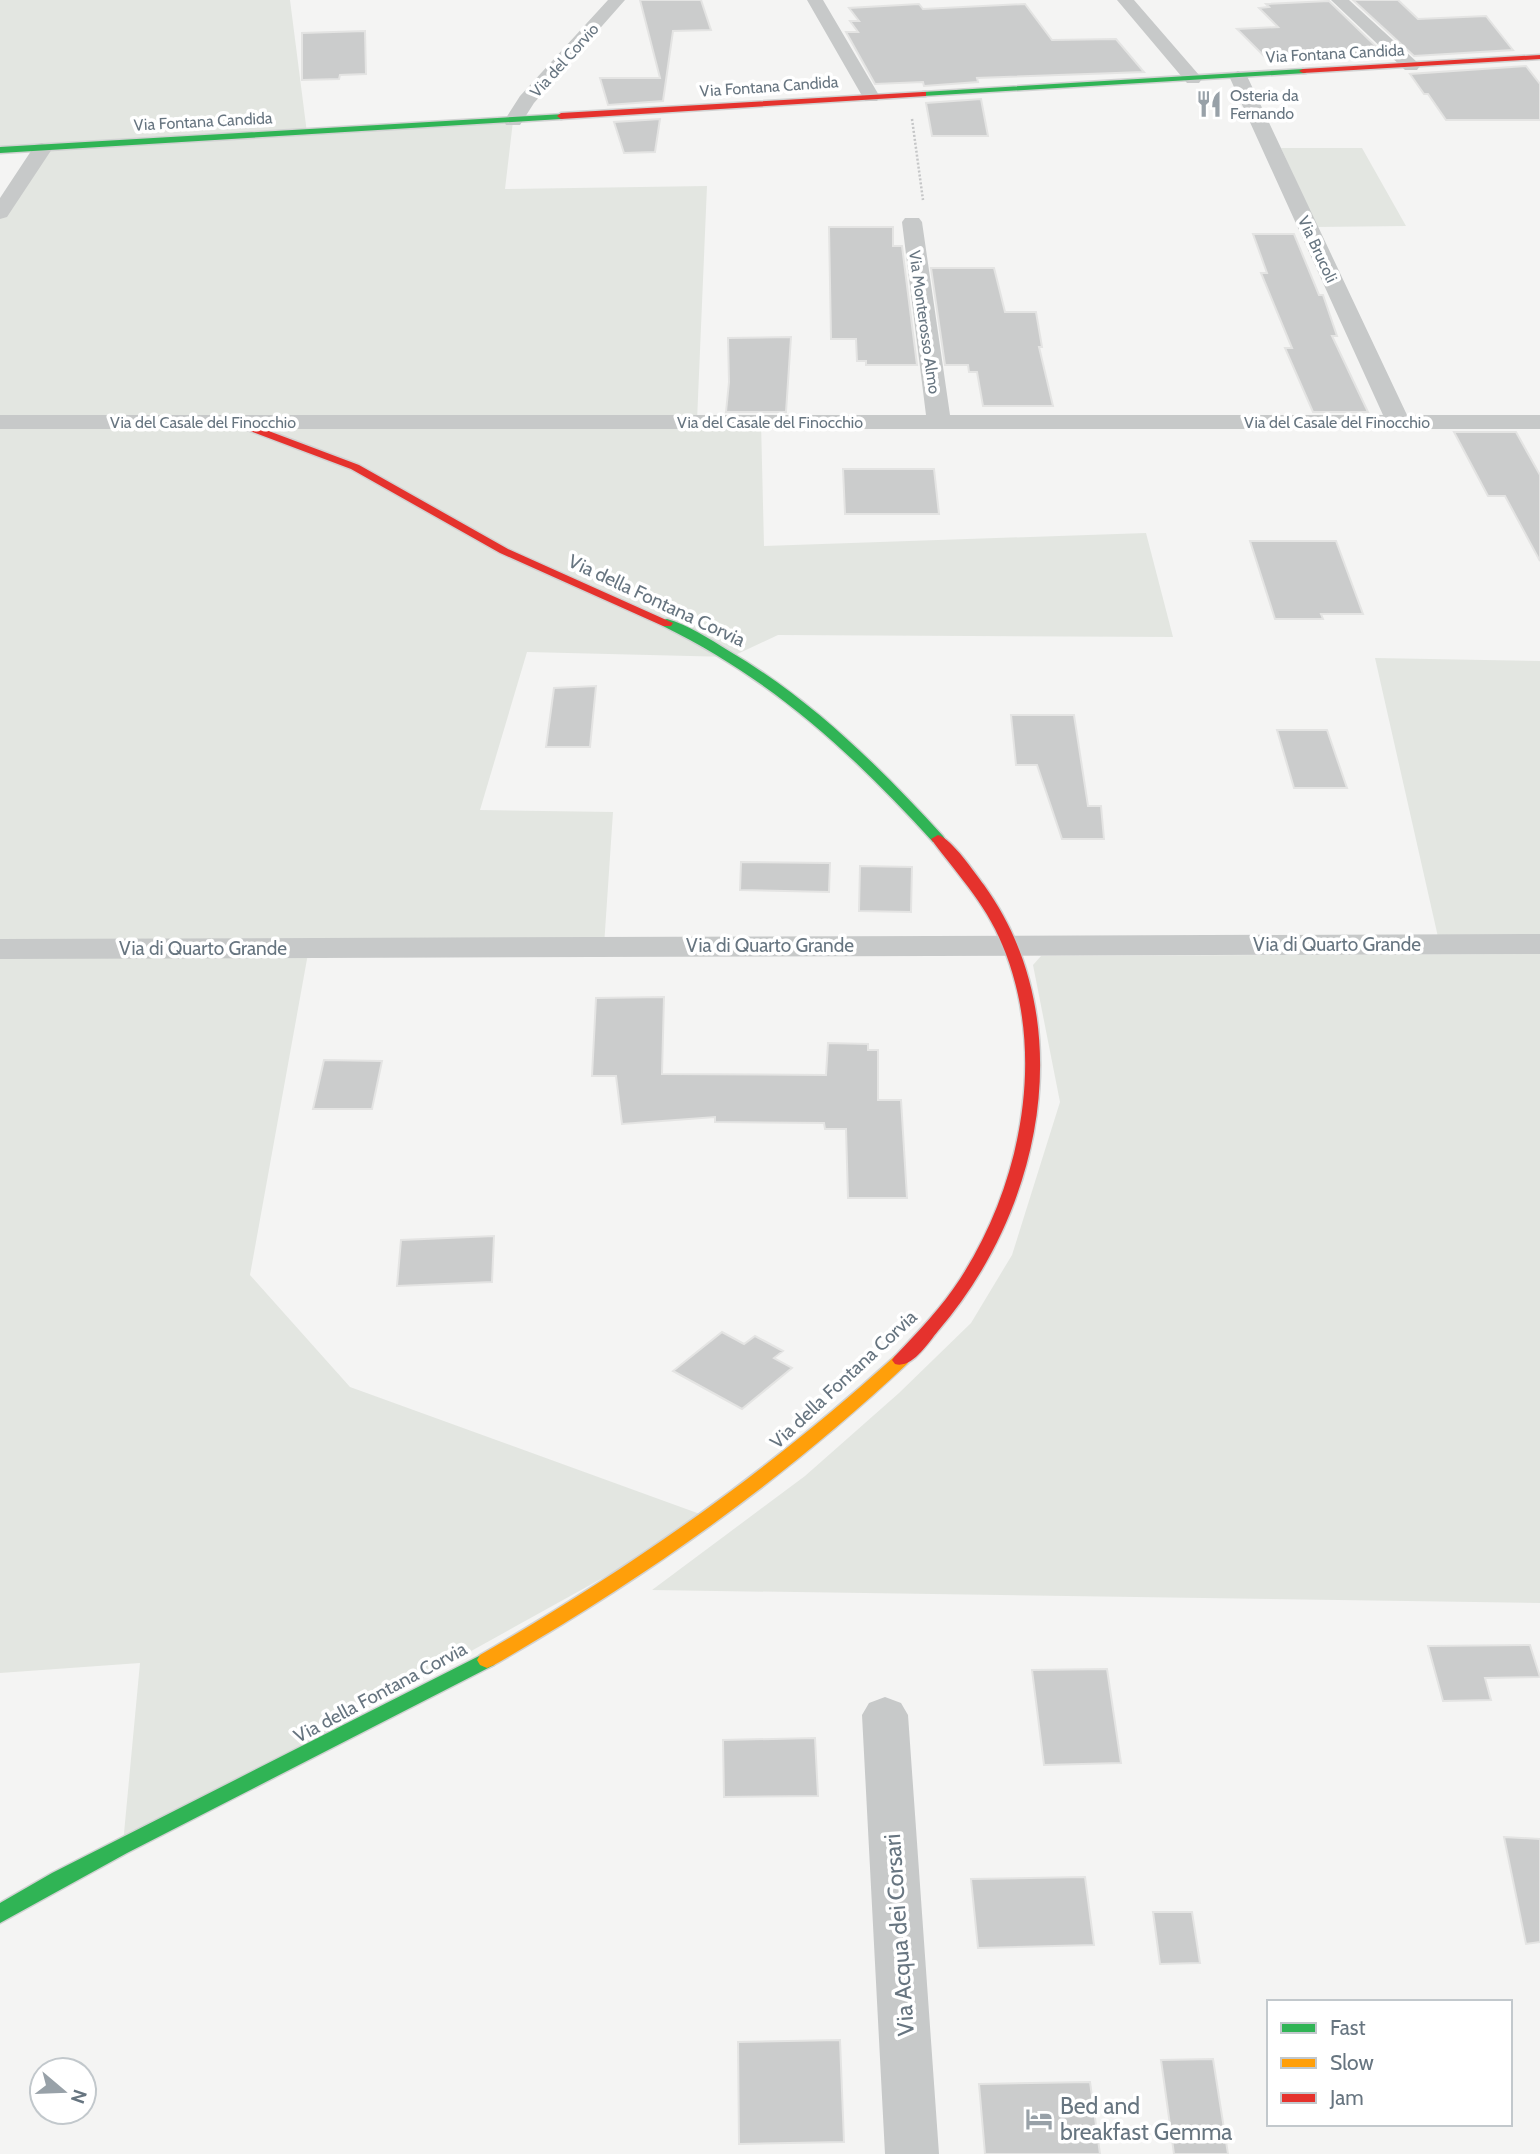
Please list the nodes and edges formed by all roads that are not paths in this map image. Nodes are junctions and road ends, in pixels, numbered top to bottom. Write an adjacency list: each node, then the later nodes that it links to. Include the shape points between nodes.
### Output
1 (617, 0): 10 (street, Via del Corvio)
2 (815, 0): 9 (street)
3 (1125, 0): 8 (street)
4 (1339, 0): 6 (street)
5 (1540, 57): 6 (street, Via Fontana Candida)
6 (1411, 66): 7 (street, Via Fontana Candida)
7 (1238, 76): 8 (street, Via Fontana Candida); 18 (street, Via Brucoli)
8 (1193, 79): 9 (street, Via Fontana Candida)
9 (870, 97): 10 (street, Via Fontana Candida)
10 (513, 121): 11 (street, Via Fontana Candida)
11 (42, 149): 12 (street, Via Fontana Candida); 13 (street)
12 (0, 150)
13 (0, 213)
14 (912, 222): 17 (street, Via Monterosso Almo)
15 (233, 421): 16 (street, Via del Casale del Finocchio); 17 (street, Via del Casale del Finocchio); 21 (street, Via della Fontana Corvia, via 370,473 493,547 698,639 760,674 827,727 895,791 978,888)
16 (0, 422)
17 (939, 422): 18 (street, Via del Casale del Finocchio)
18 (1398, 422): 19 (street, Via del Casale del Finocchio)
19 (1538, 426)
20 (1540, 944): 21 (street, Via di Quarto Grande)
21 (1010, 945): 22 (street, Via di Quarto Grande); 24 (street, Via della Fontana Corvia, via 1033,1061 1024,1147 978,1264 942,1315 898,1362 793,1456 607,1590 410,1700 102,1855)
22 (0, 949)
23 (885, 1715): 25 (street, Via Acqua dei Corsari)
24 (0, 1914)
25 (912, 2154)

